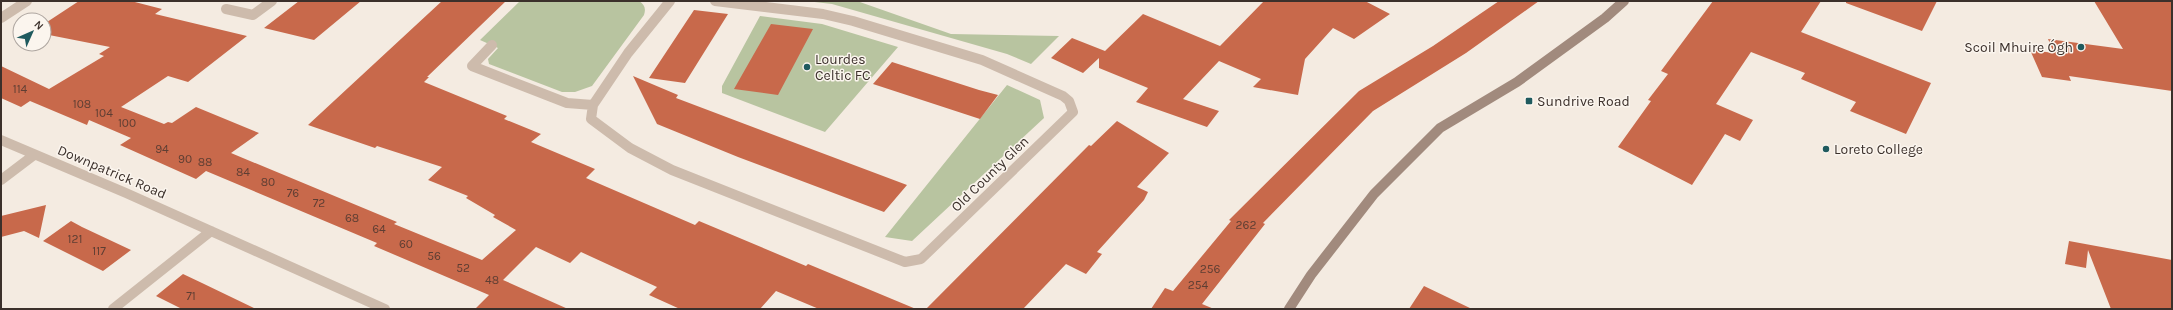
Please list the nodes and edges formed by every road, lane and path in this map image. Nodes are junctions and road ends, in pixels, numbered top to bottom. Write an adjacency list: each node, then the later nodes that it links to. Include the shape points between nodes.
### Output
1 (27, 1): 7 (street)
2 (272, 1): 6 (street, via 253,16)
3 (670, 1): 9 (street, via 628,53)
4 (715, 1): 9 (street, Old County Glen, via 852,20 982,60 1063,96 1069,101 1072,112 921,259 905,262 672,170 639,154 608,134 591,119)
5 (1624, 1): 16 (street, via 1605,18 1517,82 1440,128 1374,194 1311,275)
6 (226, 9)
7 (1, 18)
8 (492, 45): 9 (street, via 472,66 567,103)
9 (593, 105)
10 (1, 140): 11 (street, Downpatrick Road)
11 (34, 155): 12 (street); 13 (street, Downpatrick Road)
12 (1, 180)
13 (211, 231): 14 (street); 15 (street, Downpatrick Road)
14 (113, 309)
15 (385, 309)
16 (1289, 309)

